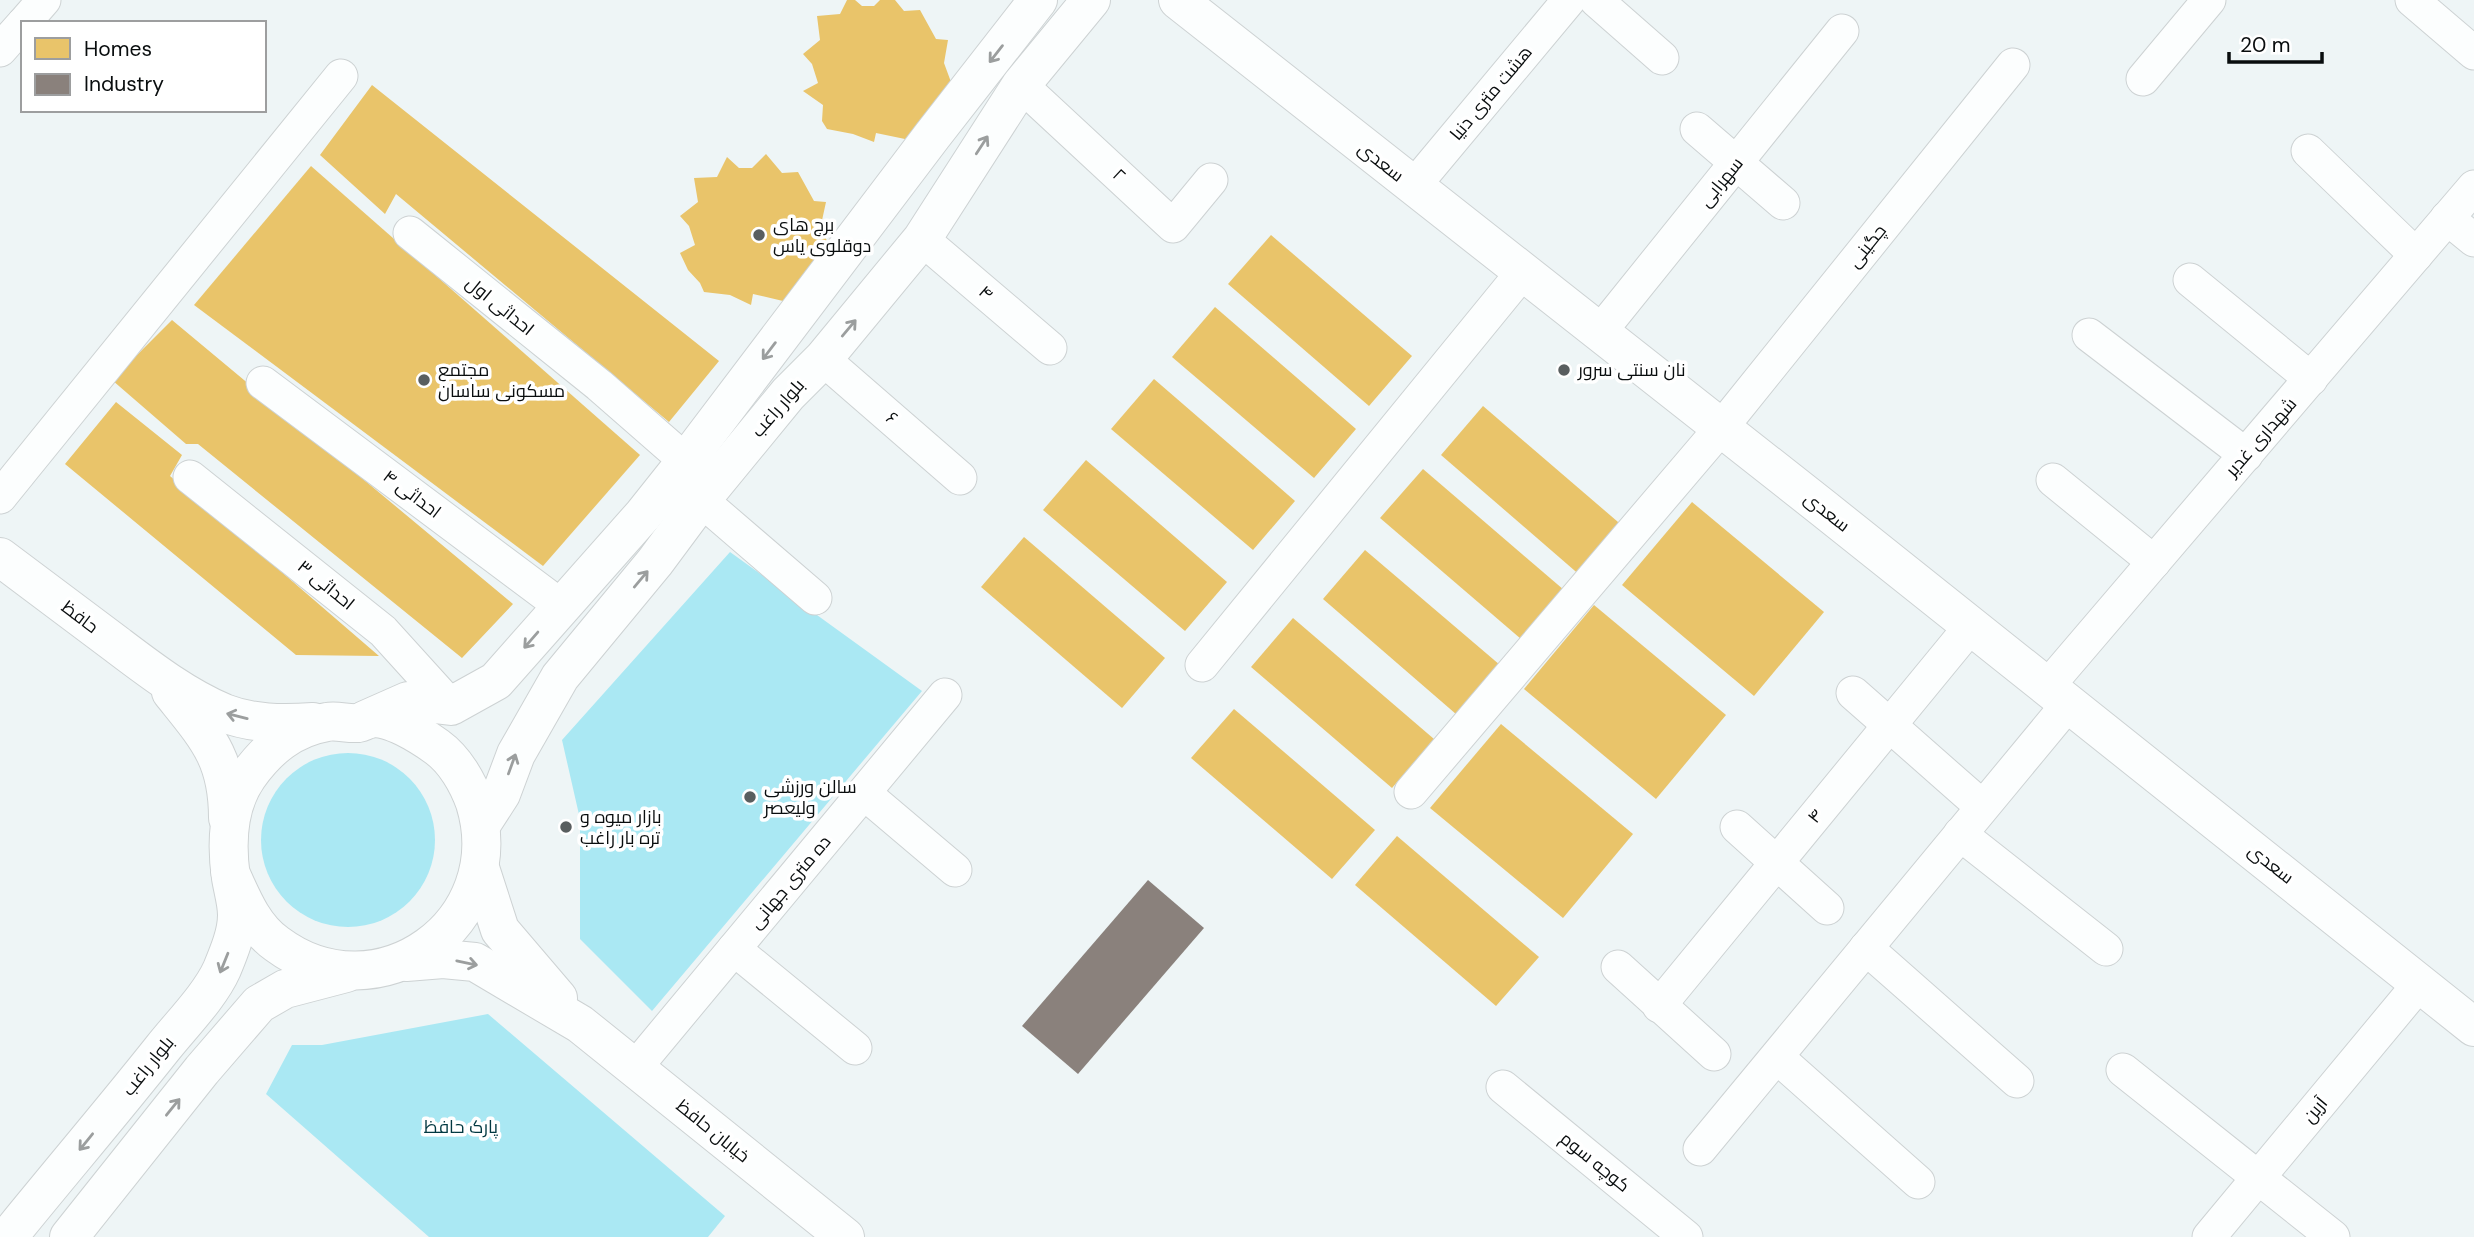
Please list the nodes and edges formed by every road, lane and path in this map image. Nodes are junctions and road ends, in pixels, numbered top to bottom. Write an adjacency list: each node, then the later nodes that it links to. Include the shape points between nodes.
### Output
1 (44, 0): 9 (street)
2 (1038, 0): 41 (street, one-way to 41)
3 (1091, 0): 18 (street, بلوار راغب)
4 (1178, 0): 23 (street, سعدی)
5 (1569, 0): 23 (street, هشت متری دنیا)
6 (1596, 0): 14 (street)
7 (2209, 0): 17 (street)
8 (2412, 0): 13 (street)
9 (25, 21)
10 (21, 25): 12 (street)
11 (1842, 31): 21 (street, سهرابی)
12 (0, 50)
13 (2474, 53)
14 (1662, 58)
15 (2013, 65): 39 (street, چگینی)
16 (341, 76): 45 (street)
17 (2143, 79)
18 (1021, 85): 22 (street, ۲, via 1173,226); 28 (street, بلوار راغب, one-way to 18)
19 (1697, 129): 21 (street)
20 (2308, 151): 30 (street)
21 (1736, 164): 25 (street); 33 (street, سهرابی)
22 (1211, 180)
23 (1413, 187): 31 (street, سعدی)
24 (2474, 187): 26 (street, شهداری غدیر)
25 (1783, 203)
26 (2447, 218): 29 (street); 30 (street, شهداری غدیر)
27 (410, 233): 41 (street, احداثی اول)
28 (922, 239): 35 (street, ۴); 36 (street, بلوار راغب, one-way to 28)
29 (2474, 240)
30 (2416, 255): 37 (street, شهداری غدیر)
31 (1522, 272): 33 (street, سعدی); 52 (street)
32 (2190, 280): 37 (street)
33 (1600, 333): 39 (street, سعدی)
34 (2089, 334): 40 (street)
35 (1050, 348)
36 (823, 359): 43 (street, ۶); 46 (street, بلوار راغب, via 788,394)
37 (2311, 379): 40 (street, شهداری غدیر)
38 (263, 383): 50 (street, احداثی ۴)
39 (1721, 428): 51 (street, سعدی); 60 (street, چگینی)
40 (2246, 455): 48 (street, شهداری غدیر)
41 (686, 461): 50 (street)
42 (190, 477): 57 (street, احداثی ۳, via 383,631)
43 (960, 478)
44 (2053, 480): 48 (street)
45 (0, 497)
46 (701, 500): 49 (street); 63 (street, بلوار راغب, one-way to 46, via 560,677)
47 (0, 557): 53 (street, حافظ)
48 (2154, 562): 56 (street, شهداری غدیر)
49 (815, 598)
50 (561, 606): 57 (street, one-way to 57, via 496,681)
51 (1971, 626): 56 (street, سعدی); 59 (street, ۴)
52 (1202, 665)
53 (159, 677): 58 (street, حافظ, one-way to 53, via 279,724 225,713); 65 (street, حافظ, via 209,740 224,776)
54 (1853, 693): 59 (street)
55 (945, 695): 61 (street, ده متری جهانی)
56 (2058, 695): 66 (street, شهداری غدیر); 78 (street, سعدی)
57 (451, 706): 58 (street, via 408,701)
58 (344, 722): 63 (street, via 374,717 413,730 446,753 469,786); 65 (street, via 295,730 263,755 239,788)
59 (1889, 725): 62 (street); 67 (street, ۴)
60 (1411, 792)
61 (864, 793): 69 (street); 73 (street, ده متری جهانی)
62 (1970, 796)
63 (481, 825): 68 (street)
64 (1737, 827): 67 (street)
65 (228, 829): 70 (street, حافظ)
66 (1961, 834): 72 (street, شهداری غدیر); 74 (street)
67 (1777, 863): 71 (street); 79 (street, ۴)
68 (480, 868): 75 (street, via 465,908 444,933); 80 (street, خیابان حافظ, via 500,930)
69 (955, 870)
70 (230, 872): 77 (street, via 247,912 276,944 314,964); 92 (street, بلوار راغب, one-way to 92, via 237,915 221,972)
71 (1827, 908)
72 (1866, 948): 84 (street, شهداری غدیر); 87 (street)
73 (734, 949): 82 (street); 85 (street, ده متری جهانی)
74 (2106, 949)
75 (400, 963): 77 (street); 80 (street, خیابان حافظ, one-way to 80, via 475,962)
76 (1618, 967): 79 (street)
77 (353, 972): 93 (street, one-way to 77, via 259,1004 285,989)
78 (2420, 983): 81 (street, سعدی); 90 (street, آرین)
79 (1659, 1006): 83 (street)
80 (580, 1024): 85 (street, خیابان حافظ)
81 (2474, 1027)
82 (855, 1048)
83 (1714, 1054)
84 (1777, 1056): 89 (street, شهداری غدیر); 91 (street)
85 (635, 1068): 94 (street, خیابان حافظ)
86 (2123, 1070): 90 (street)
87 (2017, 1081)
88 (1503, 1087): 95 (street, کوچه سوم)
89 (1700, 1149)
90 (2258, 1178): 96 (street, آرین); 97 (street)
91 (1918, 1182)
92 (8, 1237)
93 (69, 1237)
94 (845, 1237)
95 (1686, 1237)
96 (2209, 1237)
97 (2333, 1237)

